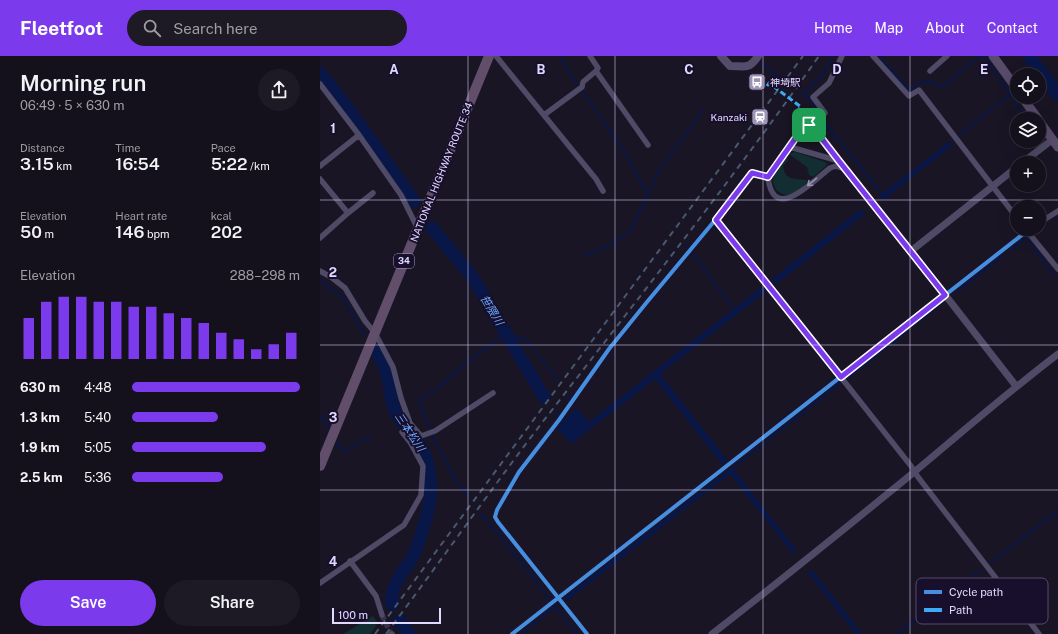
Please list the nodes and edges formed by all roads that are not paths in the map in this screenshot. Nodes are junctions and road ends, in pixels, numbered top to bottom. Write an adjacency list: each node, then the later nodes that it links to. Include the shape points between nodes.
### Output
1 (489, 56): 36 (highway, NATIONAL HIGHWAY ROUTE 34 / 34)
2 (496, 56): 14 (street)
3 (590, 56): 10 (street, via 598,68)
4 (721, 56): 5 (main road, via 730,66 749,66)
5 (758, 56)
6 (842, 56): 15 (street, via 829,83 813,97 825,113)
7 (873, 56): 28 (street, via 909,96 919,90)
8 (947, 56): 11 (street)
9 (994, 56): 12 (main road)
10 (596, 71): 14 (street, via 582,82 580,89); 19 (street)
11 (930, 71)
12 (1010, 79)
13 (320, 84): 17 (street)
14 (544, 114): 29 (street)
15 (812, 126): 20 (street, via 804,126); 22 (street)
16 (1046, 131): 18 (main road)
17 (359, 135): 23 (street); 36 (street, via 401,195)
18 (1056, 144): 21 (street)
19 (648, 145)
20 (790, 147): 22 (street); 26 (street)
21 (1035, 156)
22 (839, 161): 24 (street)
23 (320, 166)
24 (846, 169): 26 (street, one-way to 26, via 836,166 830,168 794,197 783,200 776,197 769,187); 40 (street)
25 (1010, 173): 28 (street)
26 (768, 177): 35 (street, via 752,173)
27 (320, 179): 33 (street)
28 (993, 186): 31 (street); 40 (street)
29 (603, 191)
30 (373, 194): 33 (street)
31 (1010, 209)
32 (1058, 211): 34 (street)
33 (348, 214): 39 (street)
34 (1046, 219)
35 (716, 220): 46 (street); 55 (street, via 609,349 519,472 497,510 495,517 498,522)
36 (418, 229): 44 (highway, NATIONAL HIGHWAY ROUTE 34 / 34)
37 (1020, 236): 43 (street)
38 (1033, 236): 41 (street)
39 (320, 238)
40 (911, 251): 43 (street)
41 (1058, 269)
42 (320, 272): 44 (street, via 332,277 345,288)
43 (945, 295): 46 (street); 47 (street)
44 (374, 334): 49 (street, via 393,367); 50 (highway, NATIONAL HIGHWAY ROUTE 34 / 34)
45 (1058, 354): 47 (street)
46 (841, 377): 51 (street); 55 (street)
47 (1016, 386): 51 (street)
48 (493, 393): 49 (street, via 428,434 421,436)
49 (410, 423): 52 (street, via 402,432 423,466 421,495 404,525)
50 (320, 466)
51 (914, 472): 53 (street); 60 (street)
52 (350, 561): 54 (street); 56 (street, via 376,596)
53 (996, 578)
54 (320, 583)
55 (554, 601): 58 (street); 59 (street)
56 (382, 615)
57 (1031, 624): 61 (street)
58 (512, 634)
59 (587, 634)
60 (712, 634)
61 (1039, 634)

